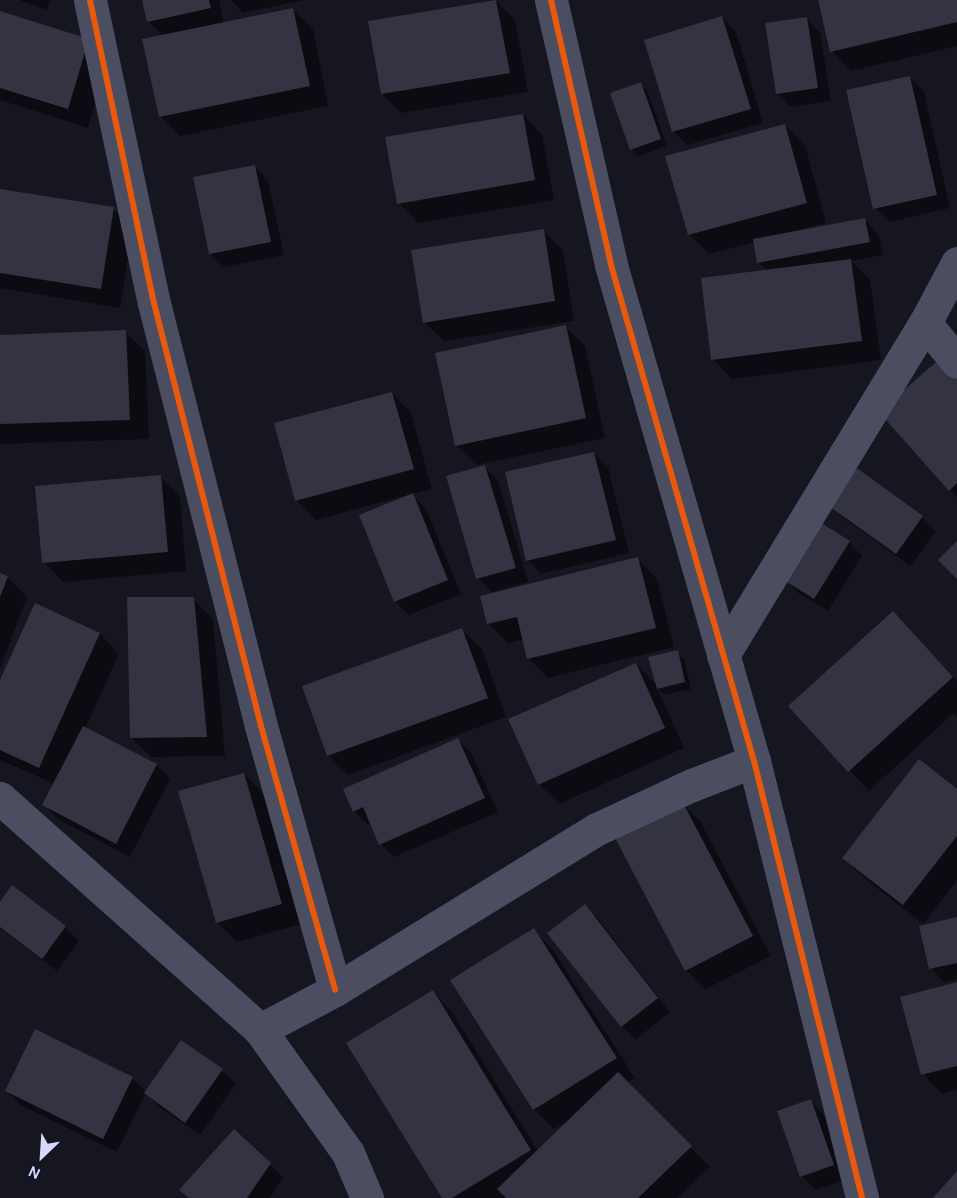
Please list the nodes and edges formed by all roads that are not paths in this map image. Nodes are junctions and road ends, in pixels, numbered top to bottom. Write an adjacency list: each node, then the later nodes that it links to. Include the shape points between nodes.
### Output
1 (90, 0): 9 (street, via 154,303 261,726)
2 (551, 0): 6 (street, via 611,265)
3 (957, 263): 4 (street)
4 (925, 323): 5 (street); 6 (street)
5 (957, 362)
6 (723, 655): 7 (street)
7 (754, 761): 9 (street, via 597,829); 12 (street)
8 (0, 798): 10 (street)
9 (335, 990): 10 (street)
10 (260, 1030): 11 (street, via 348,1153)
11 (367, 1198)
12 (862, 1198)

